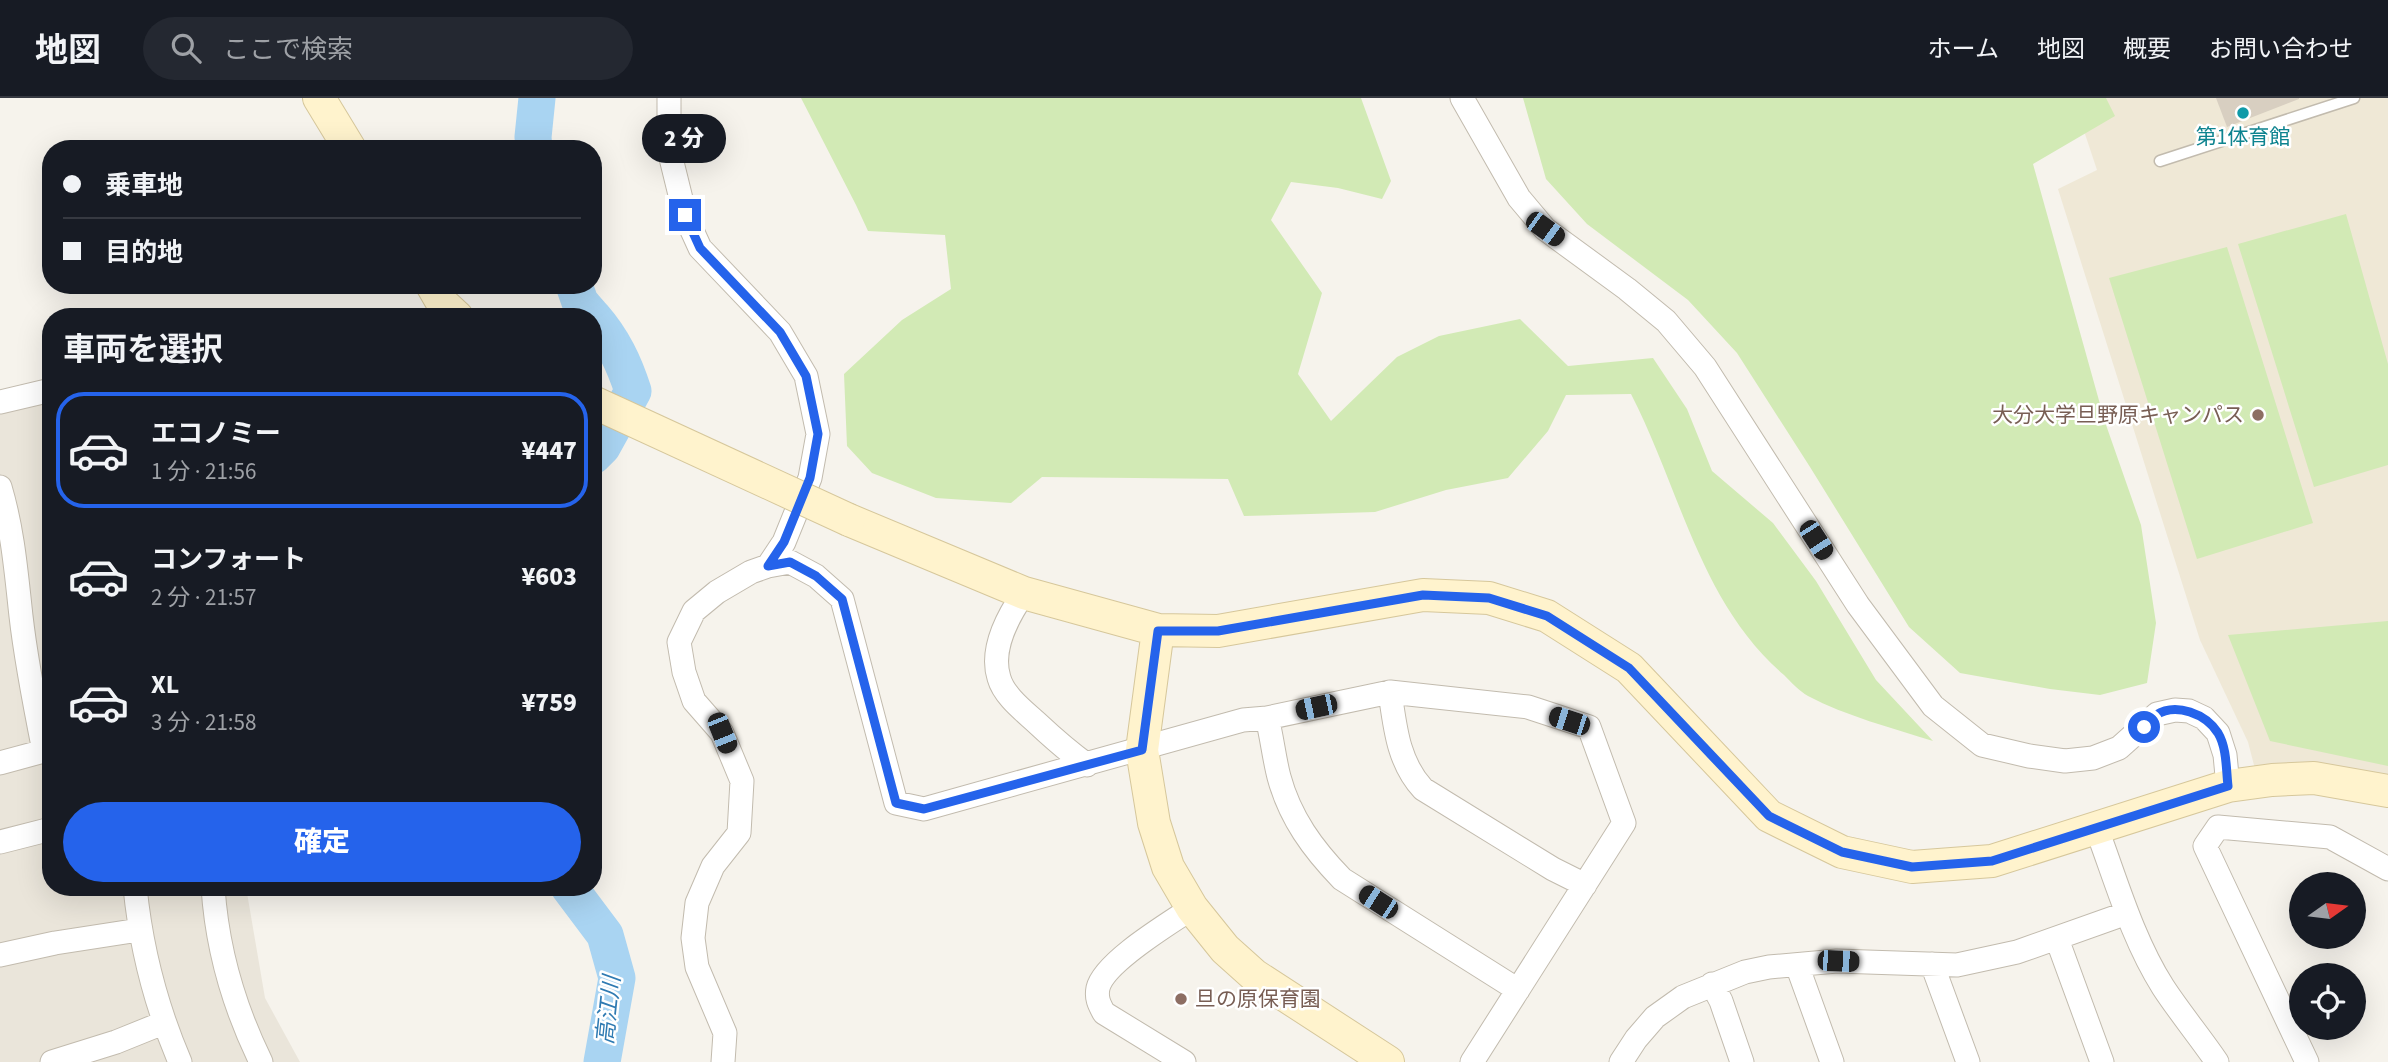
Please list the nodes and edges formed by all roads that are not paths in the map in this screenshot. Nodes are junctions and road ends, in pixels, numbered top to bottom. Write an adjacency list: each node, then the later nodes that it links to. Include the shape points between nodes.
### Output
1 (319, 98): 5 (street)
2 (670, 98): 11 (street, via 668,150 685,215 700,248 780,332 806,376 818,434 810,478 784,542)
3 (1462, 98): 21 (street, via 1519,198 1545,229 1666,321 1705,367 1858,605 1933,706 1982,745 2065,761 2093,758 2119,748 2157,714 2189,711 2218,733)
4 (2354, 98): 6 (lane)
5 (345, 140)
6 (2160, 161)
7 (42, 392): 8 (street)
8 (0, 402)
9 (602, 406): 12 (street, bridge, via 849,520)
10 (0, 487): 16 (street, via 16,556)
11 (768, 566): 20 (street, via 790,562 816,576 842,599 896,803 924,809); 43 (street, via 717,592 694,611 680,642 694,701 722,733 742,781 739,833 713,866 697,903 693,938 697,967 725,1033)
12 (1024, 593): 13 (street); 20 (street, via 1010,614 996,656 999,679 1019,706)
13 (1158, 631): 17 (street); 23 (street, via 1218,631 1423,595 1489,598 1547,616 1629,668 1769,816 1842,852 1912,867 1992,861)
14 (1390, 692): 15 (street); 27 (street, via 1402,755 1410,775 1423,789); 27 (street, via 1528,708 1590,727 1624,823)
15 (1268, 718): 17 (street, via 1243,720); 38 (street, via 1287,802 1320,856 1342,879)
16 (42, 740)
17 (1142, 750): 20 (street); 30 (street, via 1154,824 1168,867)
18 (42, 752): 19 (street)
19 (0, 763)
20 (1087, 765)
21 (2228, 786): 22 (street, via 2314,778); 23 (street)
22 (2388, 790)
23 (2096, 827): 31 (street)
24 (42, 831): 25 (street)
25 (0, 842)
26 (2388, 869): 53 (street, via 2330,837 2218,827 2205,846)
27 (1585, 885): 38 (street)
28 (136, 896): 32 (street)
29 (214, 896): 42 (street, via 221,956)
30 (1192, 908): 44 (street, via 1138,944 1107,972 1097,1001 1104,1013); 45 (street, via 1225,949 1254,975)
31 (2127, 913): 33 (street); 52 (street, via 2162,986)
32 (139, 930): 34 (street); 39 (street)
33 (2057, 939): 35 (street, via 1957,965); 51 (street)
34 (0, 955)
35 (1932, 964): 36 (street, via 1838,961); 50 (street)
36 (1797, 965): 37 (street, via 1745,972); 49 (street)
37 (1712, 984): 47 (street, via 1655,1017); 48 (street)
38 (1518, 990): 46 (street)
39 (163, 1023): 40 (street); 41 (street)
40 (52, 1062)
41 (180, 1062)
42 (261, 1062)
43 (723, 1062)
44 (1184, 1062)
45 (1388, 1062)
46 (1472, 1062)
47 (1621, 1062)
48 (1742, 1062)
49 (1832, 1062)
50 (1968, 1062)
51 (2102, 1062)
52 (2217, 1062)
53 (2307, 1062)

